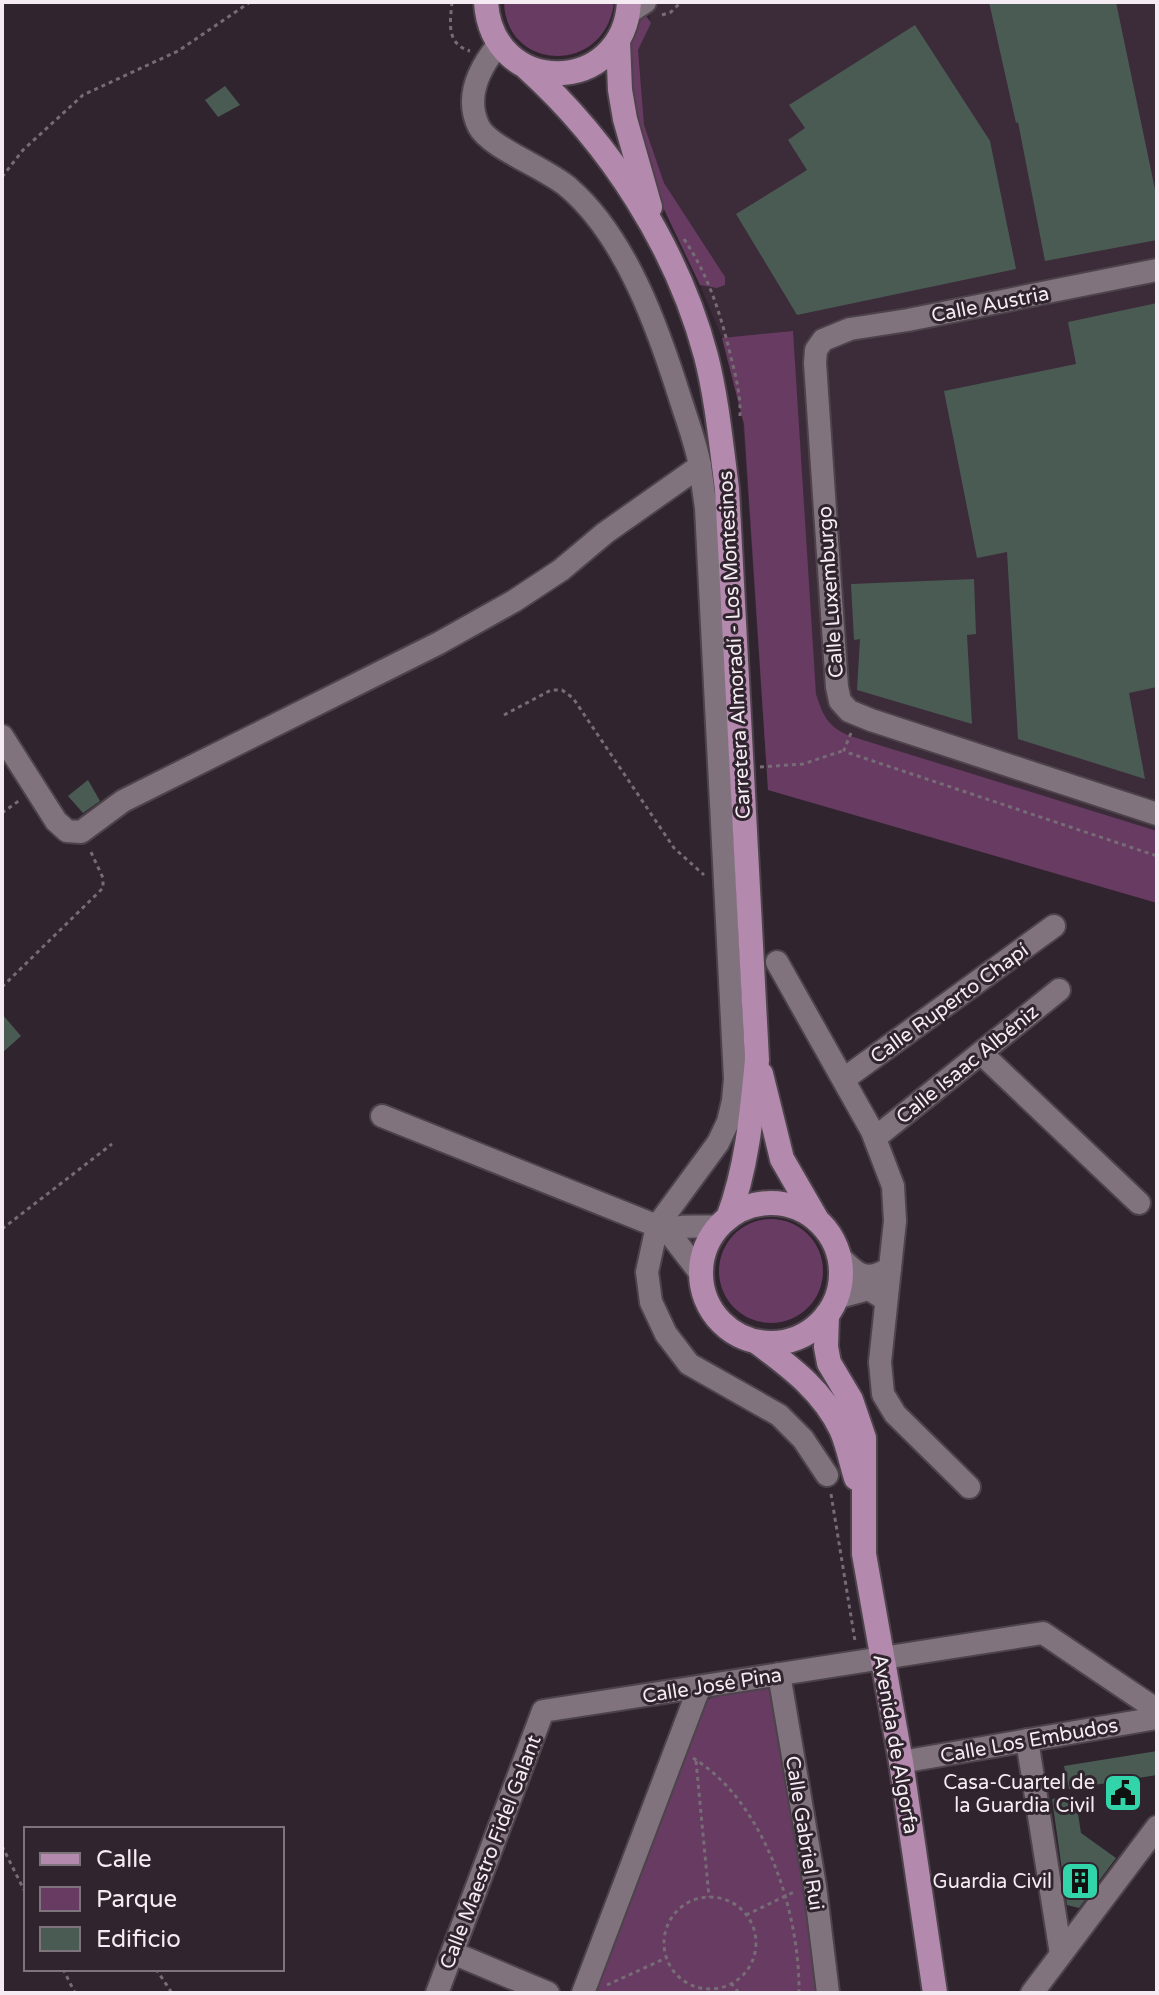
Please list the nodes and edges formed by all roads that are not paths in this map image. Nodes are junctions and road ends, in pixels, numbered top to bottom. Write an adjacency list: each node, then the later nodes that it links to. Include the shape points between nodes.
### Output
1 (486, 2): 4 (main road)
2 (640, 8): 3 (main road)
3 (618, 41): 5 (main road, via 577,71); 6 (main road, Carretera Almoradí - Los Montesinos, via 620,90 636,165)
4 (494, 51): 5 (main road, Carretera Almoradí - Los Montesinos); 9 (street, via 477,78 471,106 481,131 566,185 603,226 648,305)
5 (527, 68): 6 (main road, Carretera Almoradí - Los Montesinos, via 557,95)
6 (672, 239): 16 (main road, Carretera Almoradí - Los Montesinos, via 717,406 727,489 754,771)
7 (1157, 270): 8 (street, Calle Austria, via 850,329)
8 (823, 340): 11 (street, Calle Luxemburgo, via 815,363 840,701 861,716)
9 (700, 466): 10 (street, via 514,601 123,801 81,832 67,831 56,821); 23 (street, via 735,1079 718,1143)
10 (2, 736)
11 (1157, 814)
12 (1054, 926): 17 (street, Calle Ruperto Chapí)
13 (777, 962): 17 (street)
14 (1059, 990): 15 (street, Calle Isaac Albéniz)
15 (981, 1053): 19 (street, Calle Isaac Albéniz); 20 (street)
16 (757, 1060): 21 (main road, Carretera Almoradí - Los Montesinos, via 782,1159); 22 (main road, Carretera Almoradí - Los Montesinos, via 735,1199)
17 (844, 1079): 19 (street)
18 (382, 1116): 23 (street)
19 (875, 1138): 25 (street, via 896,1203)
20 (1139, 1203)
21 (817, 1220): 22 (main road, via 773,1203 749,1206); 24 (main road)
22 (724, 1222): 23 (street); 26 (main road, via 709,1240)
23 (662, 1228): 26 (street); 30 (street, via 647,1272 651,1302 666,1334 689,1364 779,1415)
24 (839, 1256): 25 (street, via 863,1276); 28 (main road)
25 (890, 1268): 27 (street)
26 (701, 1274): 29 (main road, via 706,1301 721,1323)
27 (885, 1301): 28 (street, via 869,1289); 31 (street, via 883,1394 895,1414)
28 (832, 1307): 29 (main road, via 803,1335); 32 (main road, Avenida de Algorfa, via 826,1347 864,1438)
29 (757, 1342): 32 (main road, Avenida de Algorfa, via 805,1379 828,1407)
30 (827, 1475)
31 (969, 1487)
32 (862, 1495): 33 (main road, Avenida de Algorfa)
33 (870, 1660): 34 (street, Calle José Pina); 36 (street, Calle José Pina, via 1043,1633); 40 (main road, Avenida de Algorfa)
34 (779, 1674): 35 (street, Calle José Pina); 47 (street, Calle Gabriel Rui)
35 (699, 1688): 37 (street, Calle José Pina); 46 (street, via 685,1755)
36 (1157, 1710)
37 (543, 1711): 42 (street, Calle Maestro Fidel Galant)
38 (1157, 1718): 39 (street, Calle Los Embudos)
39 (1027, 1740): 40 (street, Calle Los Embudos); 43 (street)
40 (901, 1762): 48 (main road, Avenida de Algorfa)
41 (1157, 1827): 43 (street)
42 (453, 1953): 44 (street, Calle Maestro Fidel Galant); 45 (street)
43 (1061, 1954): 49 (street)
44 (437, 1993)
45 (548, 1993)
46 (583, 1993)
47 (828, 1993)
48 (935, 1993)
49 (1032, 1993)

